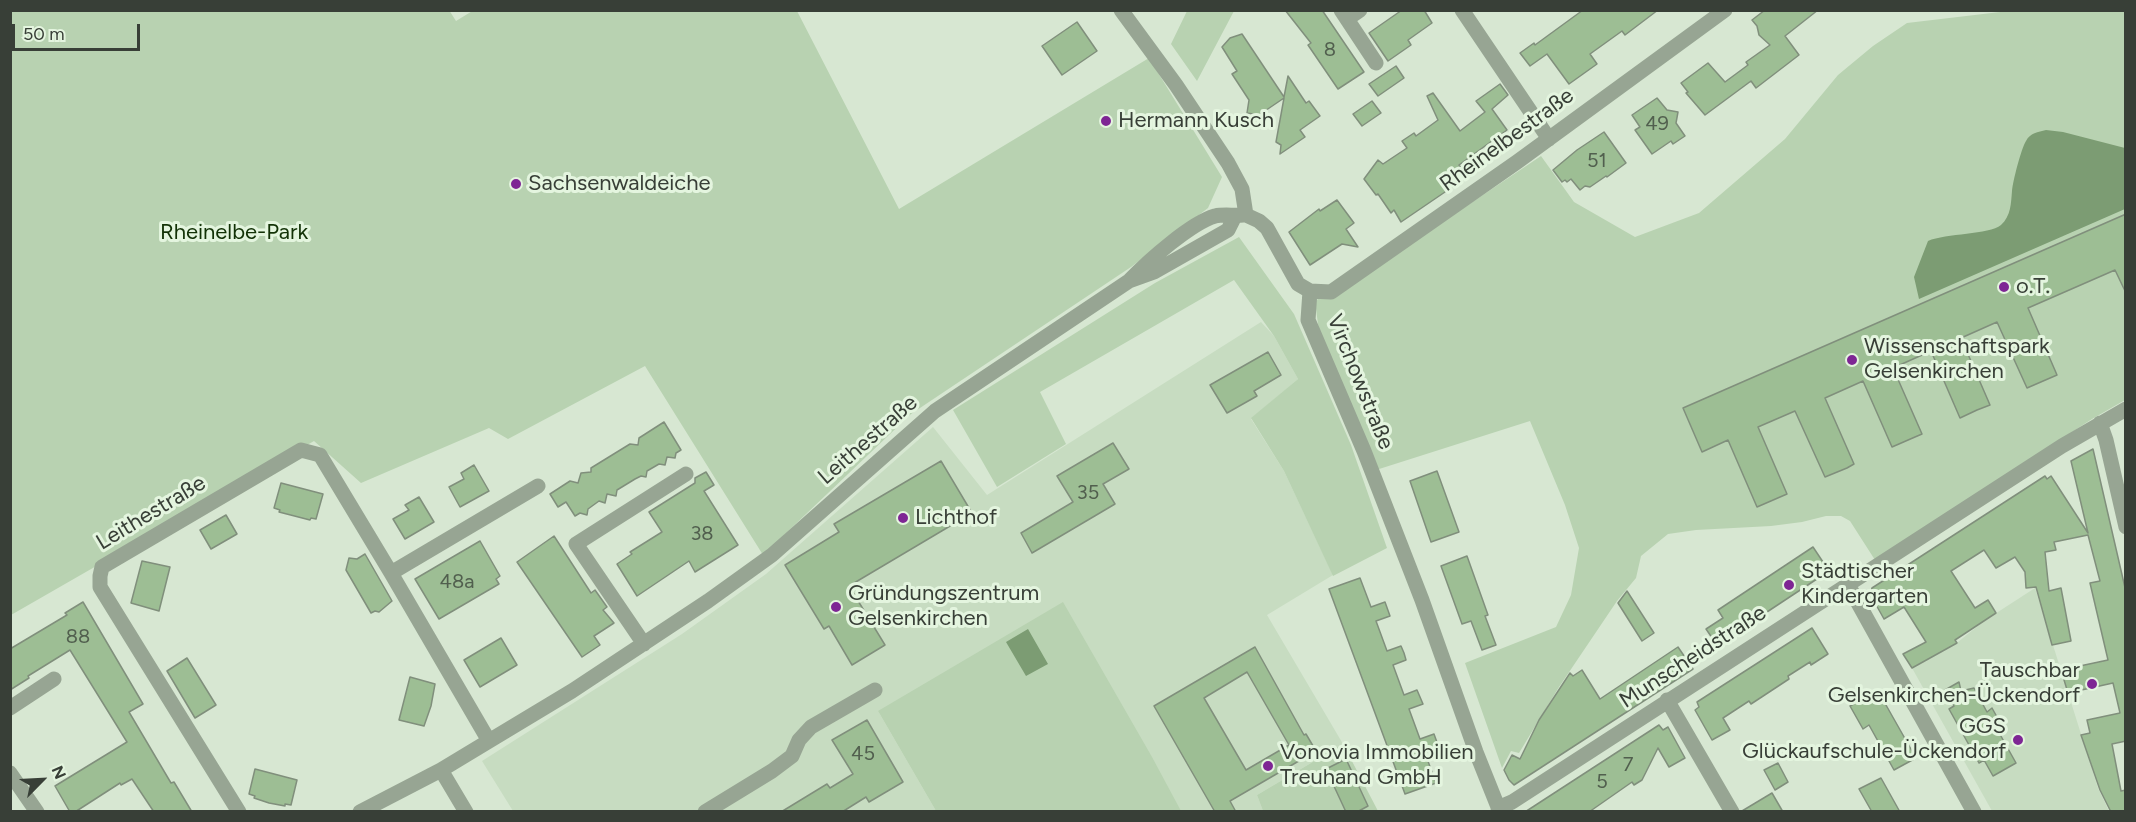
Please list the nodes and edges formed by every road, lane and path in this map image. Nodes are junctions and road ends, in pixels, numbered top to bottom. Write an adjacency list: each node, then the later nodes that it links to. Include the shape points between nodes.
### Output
1 (1121, 10): 7 (street, via 1228,163 1242,189)
2 (1725, 10): 6 (street, Rheinelbestraße)
3 (1349, 13): 5 (street)
4 (1469, 13): 6 (street)
5 (1376, 63)
6 (1550, 138): 8 (street, Rheinelbestraße, via 1331,292)
7 (1241, 215): 8 (street, Virchowstraße, via 1267,228 1298,284); 16 (street, Leithestraße, via 1217,215 1201,222 1148,260 1129,281 943,405 772,555)
8 (1310, 291): 24 (street, Virchowstraße, via 1308,320 1364,451)
9 (2126, 409): 10 (street, Munscheidstraße)
10 (2100, 423): 13 (street); 15 (street, Munscheidstraße)
11 (686, 474): 16 (street, via 576,544)
12 (538, 486): 14 (street)
13 (2126, 527)
14 (391, 573): 21 (street, Leithestraße); 26 (street, Leithestraße, via 320,455 301,450 102,567 100,587)
15 (1847, 584): 19 (street, Munscheidstraße); 31 (street)
16 (644, 644): 21 (street, Leithestraße)
17 (54, 679): 20 (street)
18 (876, 690): 29 (street, via 811,727 792,756)
19 (1667, 700): 24 (street, Munscheidstraße); 30 (street)
20 (10, 708)
21 (489, 741): 22 (street, Leithestraße)
22 (441, 770): 27 (street, Leithestraße); 28 (street)
23 (10, 773): 25 (street)
24 (1499, 810)
25 (37, 812)
26 (239, 812)
27 (360, 812)
28 (466, 812)
29 (705, 812)
30 (1732, 812)
31 (1974, 812)

